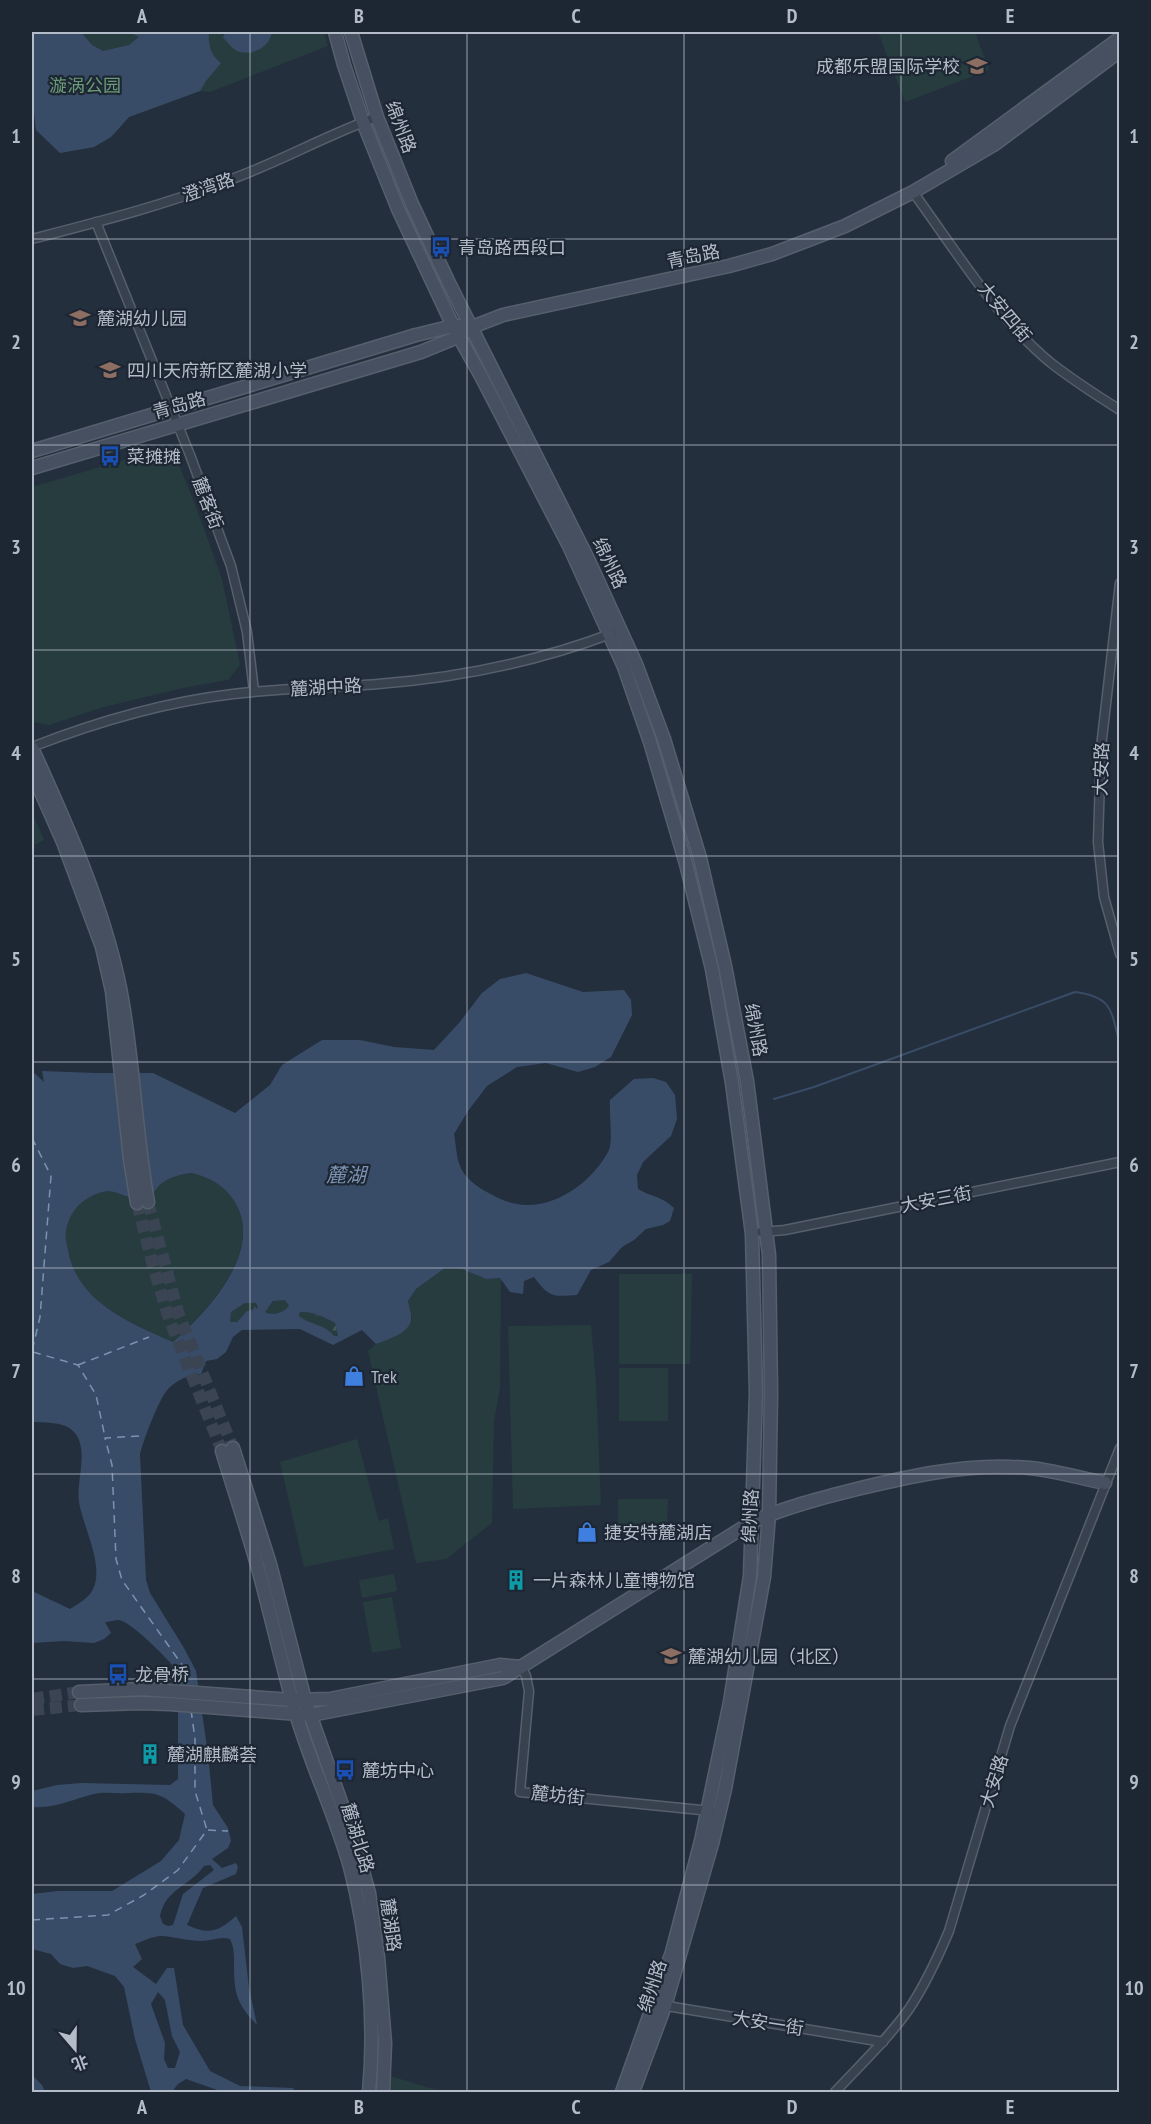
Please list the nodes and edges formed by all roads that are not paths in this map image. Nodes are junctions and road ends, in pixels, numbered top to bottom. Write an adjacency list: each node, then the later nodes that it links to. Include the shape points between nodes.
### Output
1 (335, 32): 6 (main road, 绵州路)
2 (351, 32): 5 (main road, 绵州路)
3 (1119, 38): 7 (main road, 青岛路)
4 (1119, 51): 7 (main road, 青岛路, via 995,144)
5 (377, 117): 6 (street, 澄湾路); 10 (main road, 绵州路, via 421,224)
6 (363, 122): 8 (street, 澄湾路, via 229,181); 11 (main road, 绵州路, via 398,209)
7 (913, 192): 10 (main road, 青岛路, via 845,226 772,254 503,315); 13 (street, 大安四街, via 1020,332 1050,362)
8 (96, 222): 9 (street, 澄湾路); 12 (street, 麓客街)
9 (32, 239)
10 (472, 327): 11 (main road, 青岛路); 18 (main road, 绵州路)
11 (456, 331): 12 (main road, 青岛路); 14 (main road, 青岛路, via 421,352); 18 (main road, 绵州路)
12 (170, 408): 14 (street, 麓客街); 15 (main road, 青岛路)
13 (1119, 410)
14 (177, 424): 16 (main road, 青岛路); 19 (street, 麓客街, via 237,586)
15 (32, 451)
16 (32, 468)
17 (1119, 583): 22 (street, 大安路, via 1101,747 1098,842 1104,897)
18 (616, 632): 19 (street, 麓湖中路, via 574,647 470,672 380,684); 26 (main road, 绵州路, via 664,739 700,858 747,1081); 27 (main road, 绵州路, via 686,864 712,969)
19 (254, 691): 20 (street, 麓湖中路, via 142,711)
20 (32, 747): 23 (main road, via 71,836 106,933 120,989)
21 (32, 772): 23 (main road, via 102,947)
22 (1119, 954)
23 (122, 1039): 25 (main road, via 130,1159)
24 (1119, 1162): 26 (street, 大安三街)
25 (143, 1202)
26 (767, 1231): 27 (street, 大安三街); 31 (main road, 绵州路)
27 (752, 1234): 32 (main road, 绵州路, via 756,1393)
28 (1119, 1448): 30 (street, 大安路)
29 (227, 1449): 35 (main road, 麓湖北路); 36 (main road, 麓湖路, via 270,1564)
30 (1105, 1483): 31 (main road, via 1011,1467 964,1469 905,1477); 45 (street, 大安路, via 1010,1726 940,1953 909,2008)
31 (769, 1515): 32 (main road); 41 (main road, 绵州路, via 764,1577)
32 (752, 1522): 33 (main road); 40 (main road, 绵州路, via 750,1576 738,1656)
33 (522, 1667): 36 (main road, via 500,1665 330,1699); 39 (main road, via 503,1678); 40 (street, 麓坊街, via 529,1691 520,1792)
34 (79, 1692): 35 (main road, via 142,1689)
35 (292, 1700): 36 (main road); 38 (main road, 麓湖北路)
36 (305, 1700): 39 (main road, 麓湖路)
37 (81, 1705): 38 (main road, via 170,1704)
38 (297, 1715): 39 (main road); 42 (main road, 麓湖北路, via 349,1866)
39 (310, 1715): 42 (main road, 麓湖路, via 361,1862 369,1893)
40 (707, 1810): 41 (street, 麓坊街); 44 (main road, 绵州路)
41 (720, 1812): 44 (main road, 绵州路)
42 (370, 1946): 43 (main road, 麓湖北路)
43 (373, 1968): 46 (main road, 麓湖北路); 47 (main road, 麓湖路, via 385,2043)
44 (660, 2005): 45 (street, 大安一街); 48 (main road, 绵州路); 49 (main road, 绵州路)
45 (882, 2042): 50 (street, 大安路)
46 (369, 2092)
47 (383, 2092)
48 (622, 2092)
49 (633, 2092)
50 (835, 2092)

